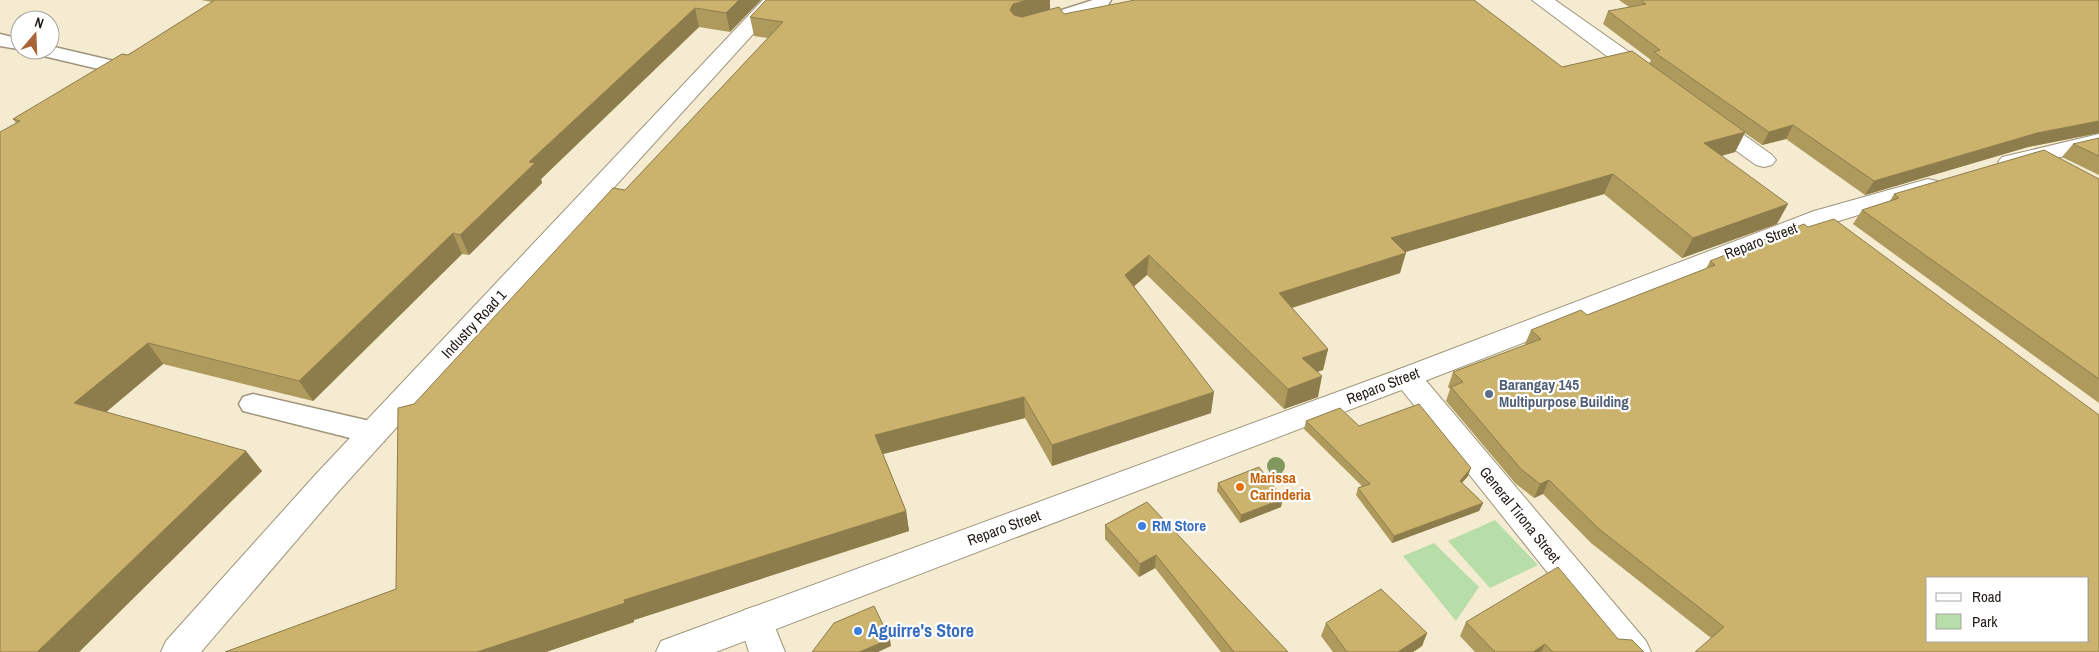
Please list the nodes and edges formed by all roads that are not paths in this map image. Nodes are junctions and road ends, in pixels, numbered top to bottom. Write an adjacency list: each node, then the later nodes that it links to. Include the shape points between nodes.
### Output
1 (774, 0): 19 (street, Industry Road 1)
2 (1102, 0): 4 (lane, via 1098,6)
3 (1542, 0): 7 (street)
4 (1031, 25)
5 (60, 53): 6 (lane, via 132,64)
6 (99, 84)
7 (1661, 86)
8 (1693, 109): 11 (street)
9 (2099, 141): 10 (street)
10 (2036, 154): 12 (street); 13 (street)
11 (1764, 160)
12 (1990, 168)
13 (2068, 171)
14 (1953, 179): 15 (street, Reparo Street)
15 (1823, 217): 16 (street); 17 (street, Reparo Street)
16 (1847, 235)
17 (1407, 377): 20 (street, Reparo Street); 23 (street, General Tirona Street)
18 (253, 404): 19 (lane)
19 (374, 433): 21 (street, Industry Road 1)
20 (761, 636): 22 (street, Reparo Street)
21 (179, 652)
22 (674, 652)
23 (1633, 652)

